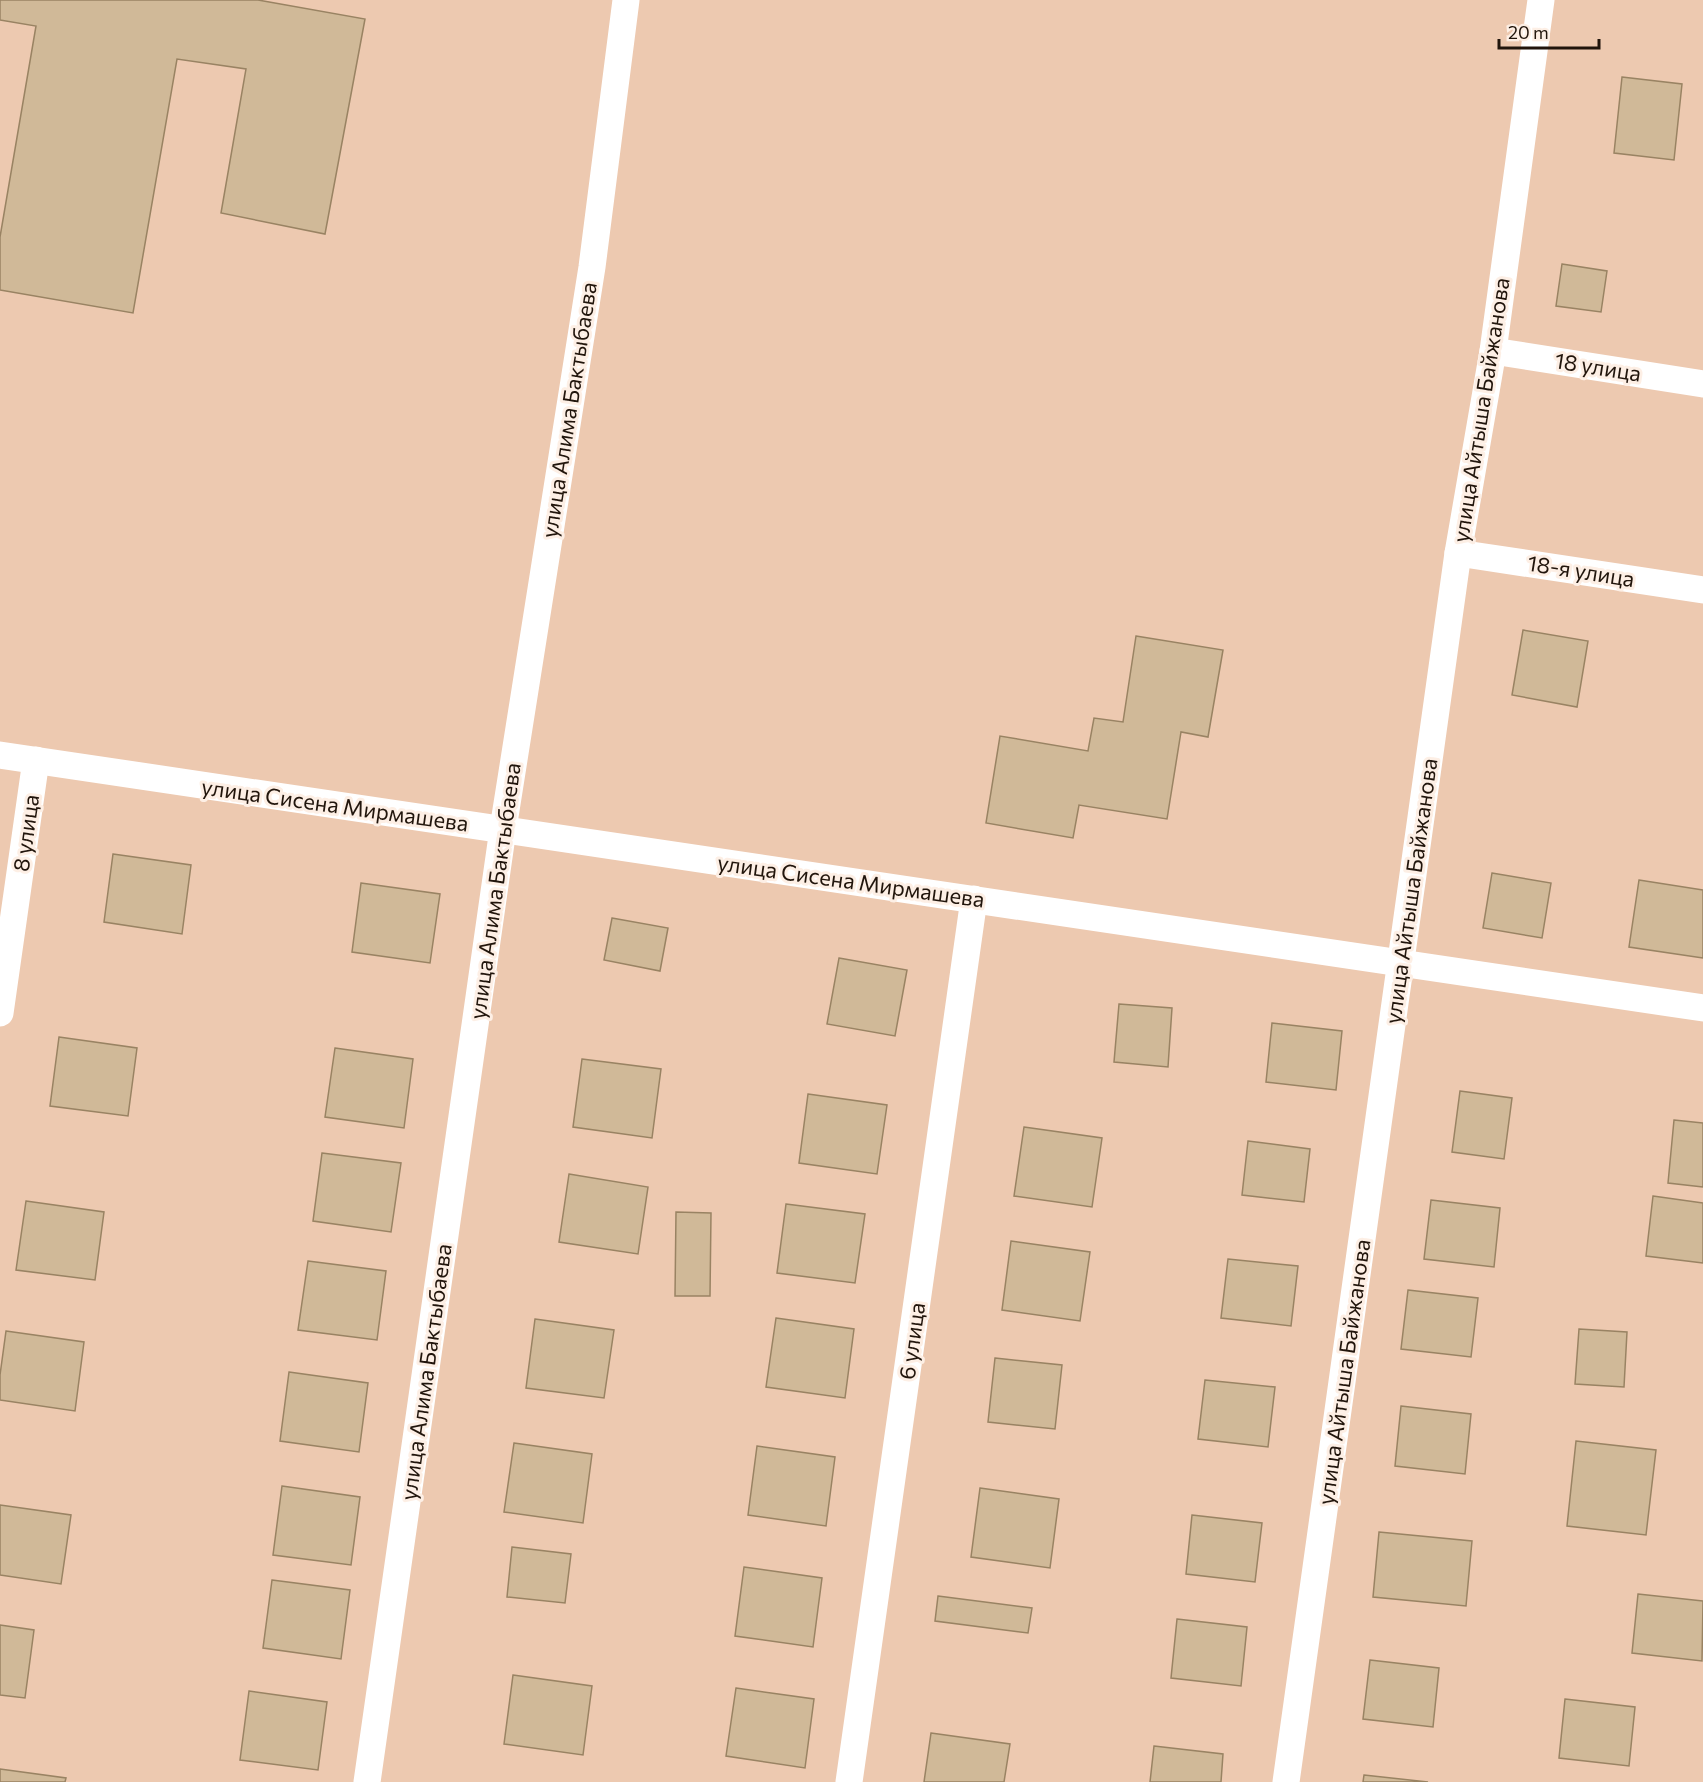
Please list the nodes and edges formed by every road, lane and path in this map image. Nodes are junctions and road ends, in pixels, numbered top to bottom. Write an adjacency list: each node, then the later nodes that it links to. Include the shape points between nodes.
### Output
1 (626, 0): 9 (street, улица Алима Бактыбаева, via 592,267)
2 (1541, 0): 3 (street, улица Айтыша Байжанова)
3 (1493, 351): 4 (street, 18 улица); 5 (street, улица Айтыша Байжанова)
4 (1703, 384)
5 (1458, 553): 6 (street, 18-я улица); 11 (street, улица Айтыша Байжанова)
6 (1703, 590)
7 (0, 755): 8 (street, улица Сисена Мирмашева)
8 (36, 760): 9 (street, улица Сисена Мирмашева); 13 (street, 8 улица)
9 (503, 830): 10 (street, улица Сисена Мирмашева); 14 (street, улица Алима Бактыбаева)
10 (974, 899): 11 (street, улица Сисена Мирмашева); 15 (street, 6 улица)
11 (1401, 963): 12 (street, улица Сисена Мирмашева); 16 (street, улица Айтыша Байжанова)
12 (1703, 1008)
13 (0, 1013)
14 (367, 1782)
15 (849, 1782)
16 (1286, 1782)

